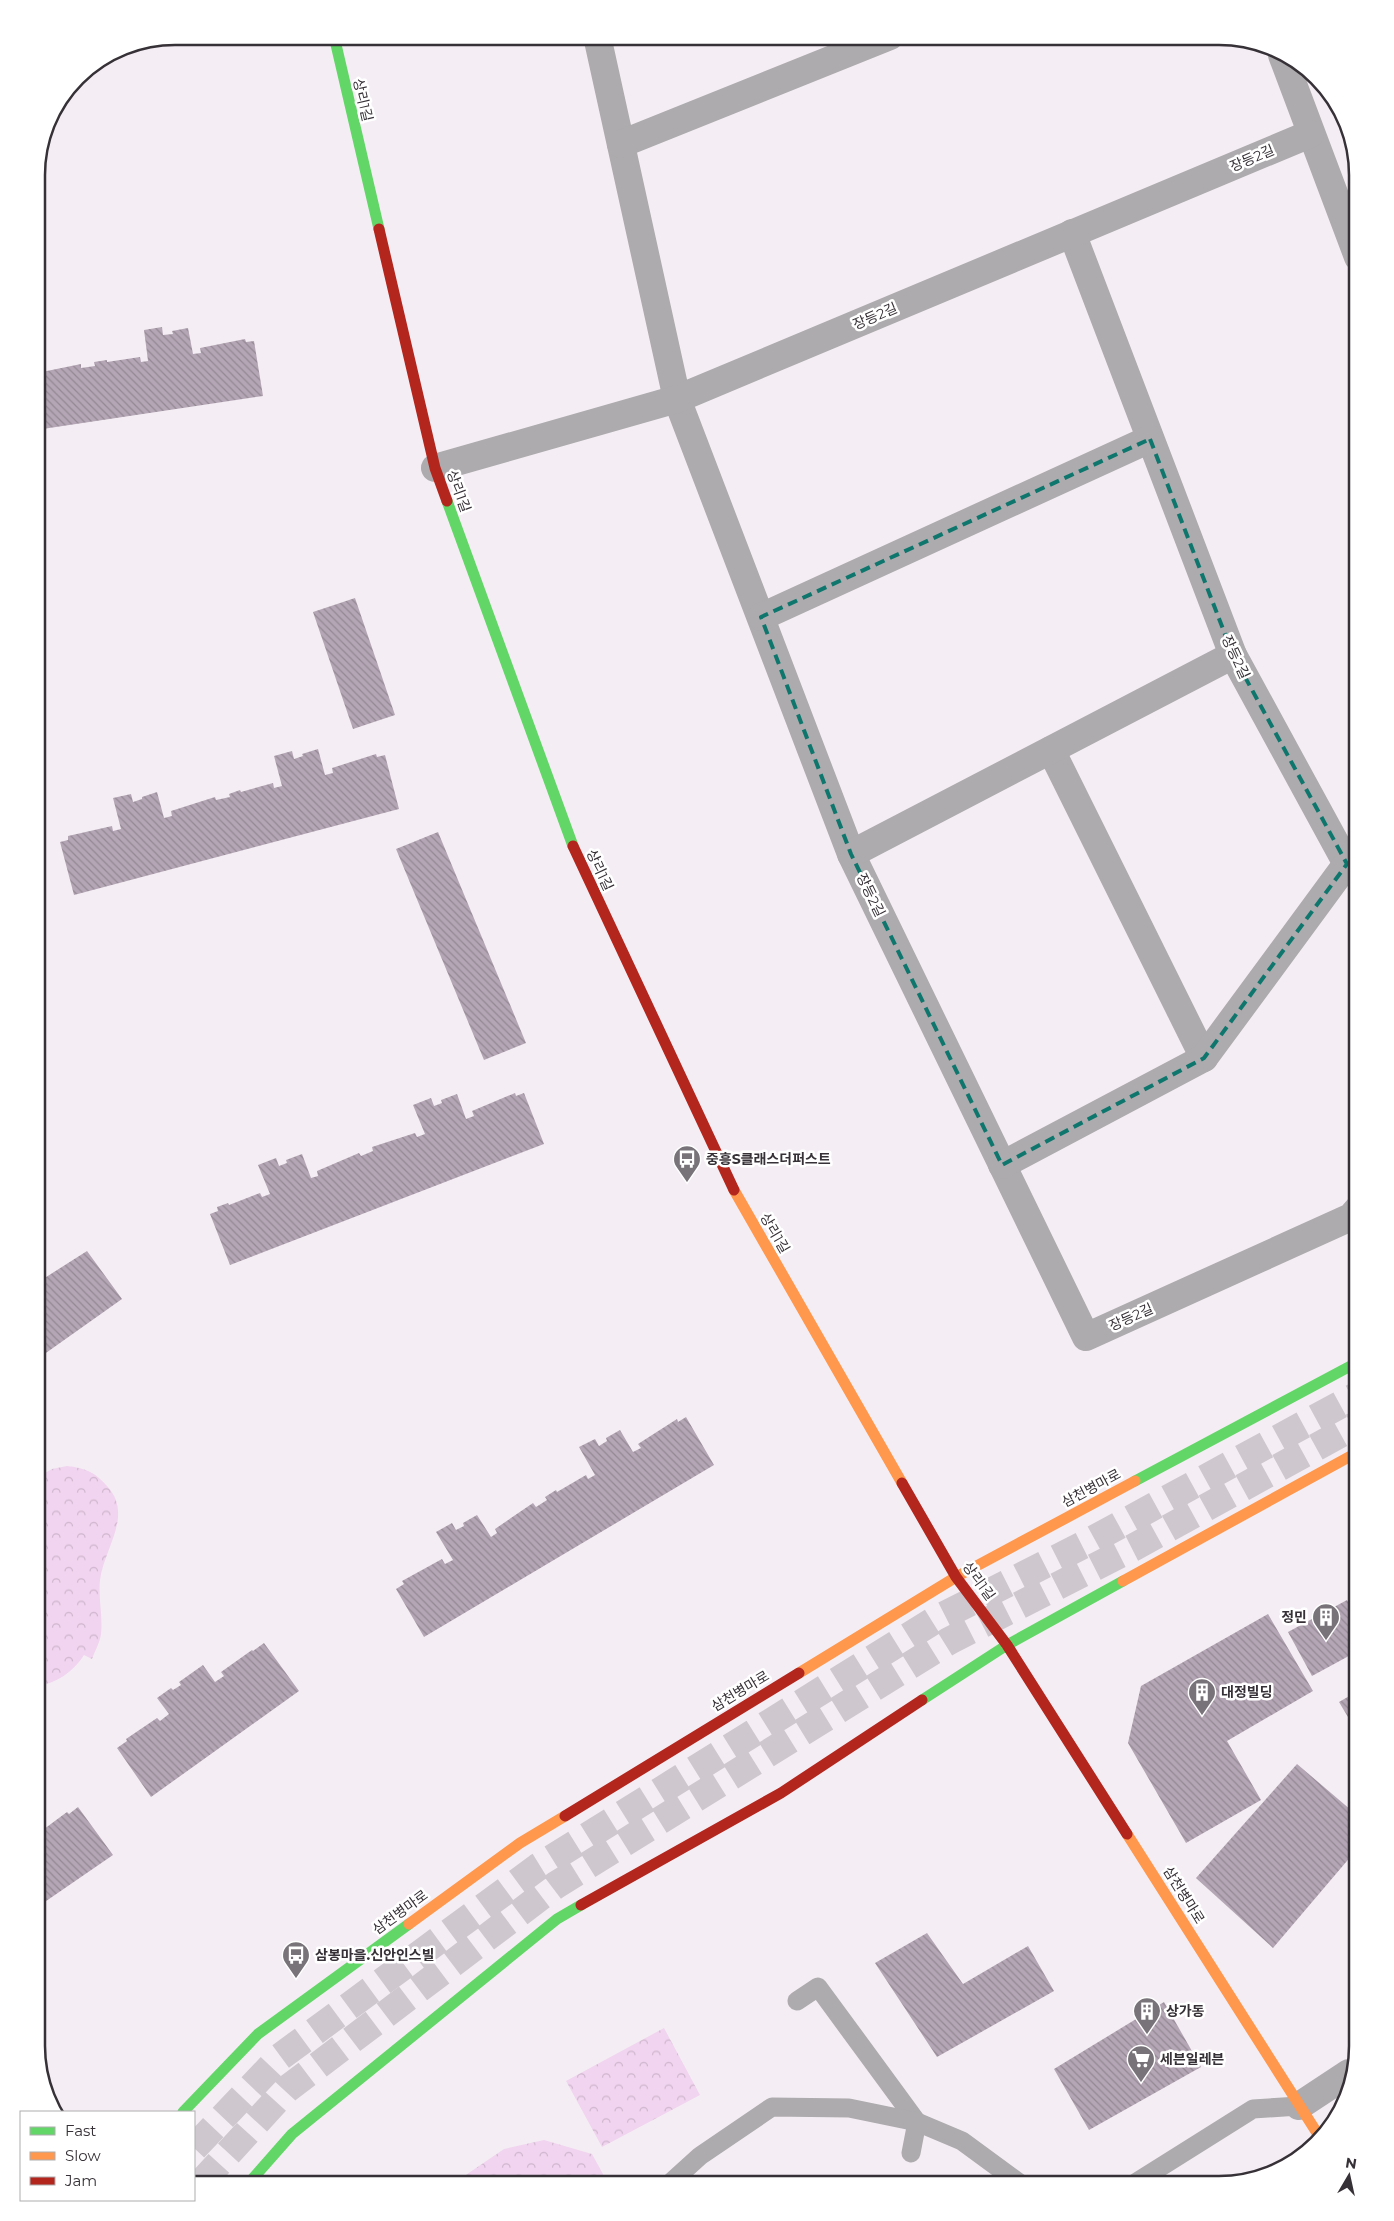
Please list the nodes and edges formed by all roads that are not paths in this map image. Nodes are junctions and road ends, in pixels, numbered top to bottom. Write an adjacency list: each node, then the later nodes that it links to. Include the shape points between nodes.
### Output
1 (336, 45): 11 (main road, 상리1길)
2 (599, 45): 6 (street, 장등2길)
3 (868, 45): 6 (street)
4 (1285, 63): 5 (street)
5 (1310, 134): 7 (street, 장등2길); 8 (street)
6 (621, 144): 9 (street, 장등2길)
7 (1072, 233): 9 (street, 장등2길); 10 (street, 장등2길)
8 (1349, 234)
9 (677, 399): 11 (street, 장등2길); 12 (street, 장등2길)
10 (1150, 439): 12 (street); 13 (street, 장등2길)
11 (435, 468): 23 (main road, 상리1길, via 575,852 743,1208)
12 (761, 617): 16 (street, 장등2길)
13 (1233, 655): 14 (street); 15 (street, 장등2길)
14 (1051, 750): 16 (street); 18 (street)
15 (1349, 852)
16 (851, 854): 19 (street, 장등2길)
17 (1349, 861): 18 (street, 장등2길)
18 (1204, 1058): 19 (street, 장등2길)
19 (1002, 1165): 20 (street, 장등2길, via 1086,1337)
20 (1349, 1215)
21 (1349, 1367): 23 (main road, 삼천병마로)
22 (1349, 1457): 24 (main road)
23 (956, 1577): 24 (main road, 상리1길); 28 (main road, 삼천병마로, via 520,1843 258,2034)
24 (1007, 1645): 27 (main road, 삼천병마로); 32 (main road, via 781,1793 557,1919 292,2134)
25 (797, 2001): 29 (lane, via 818,1987)
26 (1346, 2075): 27 (street)
27 (1299, 2106): 30 (main road, 삼천병마로); 35 (lane, via 1253,2110)
28 (185, 2111)
29 (917, 2122): 31 (lane); 33 (lane, via 848,2108 772,2107 700,2156); 34 (lane, via 962,2141)
30 (1317, 2132)
31 (911, 2153)
32 (255, 2176)
33 (678, 2176)
34 (1010, 2176)
35 (1147, 2176)

